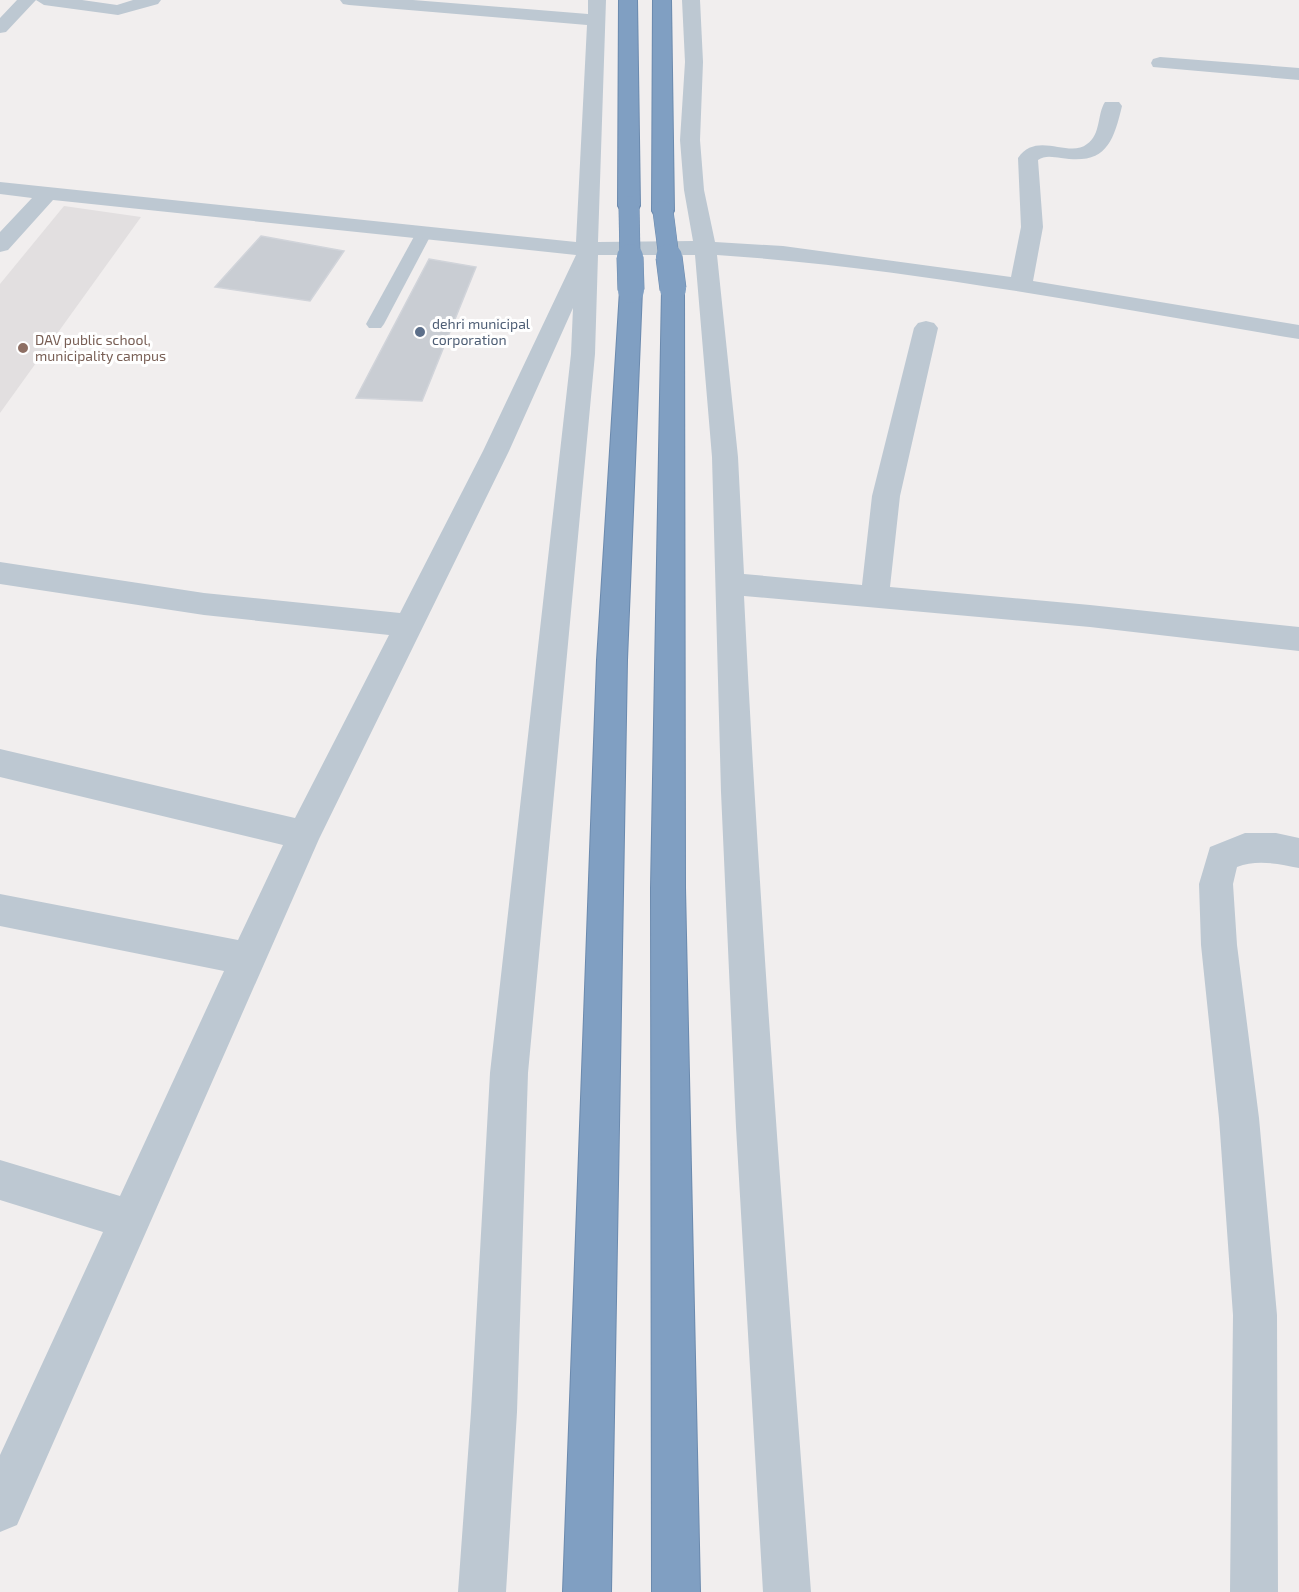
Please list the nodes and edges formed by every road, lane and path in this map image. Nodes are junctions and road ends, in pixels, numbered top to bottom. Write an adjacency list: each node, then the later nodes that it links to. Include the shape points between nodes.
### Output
1 (27, 0): 9 (street)
2 (44, 0): 3 (street, via 118,10)
3 (152, 0)
4 (349, 0): 8 (street)
5 (628, 0): 37 (highway, bridge, via 631,290 612,660)
6 (662, 0): 38 (highway, bridge, via 663,211 673,289 668,888)
7 (691, 0): 17 (street, via 694,62 690,140)
8 (596, 10): 18 (street)
9 (0, 28)
10 (1160, 63): 11 (street)
11 (1299, 74)
12 (1112, 106): 19 (street, via 1103,140 1089,153 1040,151 1028,158 1032,227)
13 (0, 188): 14 (street)
14 (48, 192): 15 (street); 16 (street)
15 (424, 232): 18 (street); 20 (lane)
16 (0, 244)
17 (705, 248): 18 (street); 19 (street, via 783,253); 24 (street, via 725,457)
18 (589, 249): 26 (street, via 496,451); 36 (street, via 583,354 509,1073)
19 (1021, 286): 22 (street)
20 (375, 324)
21 (926, 328): 25 (street, via 886,496)
22 (1299, 332)
23 (0, 573): 26 (street, via 227,607)
24 (730, 585): 25 (street); 39 (street, via 737,792)
25 (875, 596): 27 (street)
26 (409, 625): 29 (street)
27 (1299, 639)
28 (0, 763): 29 (street)
29 (304, 834): 32 (street)
30 (1299, 853): 40 (street, via 1245,848 1222,858 1216,884 1256,1315)
31 (0, 910): 32 (street)
32 (248, 959): 34 (street)
33 (0, 1180): 34 (street)
34 (130, 1220): 35 (street)
35 (0, 1508)
36 (482, 1592)
37 (587, 1592)
38 (676, 1592)
39 (787, 1592)
40 (1254, 1592)

